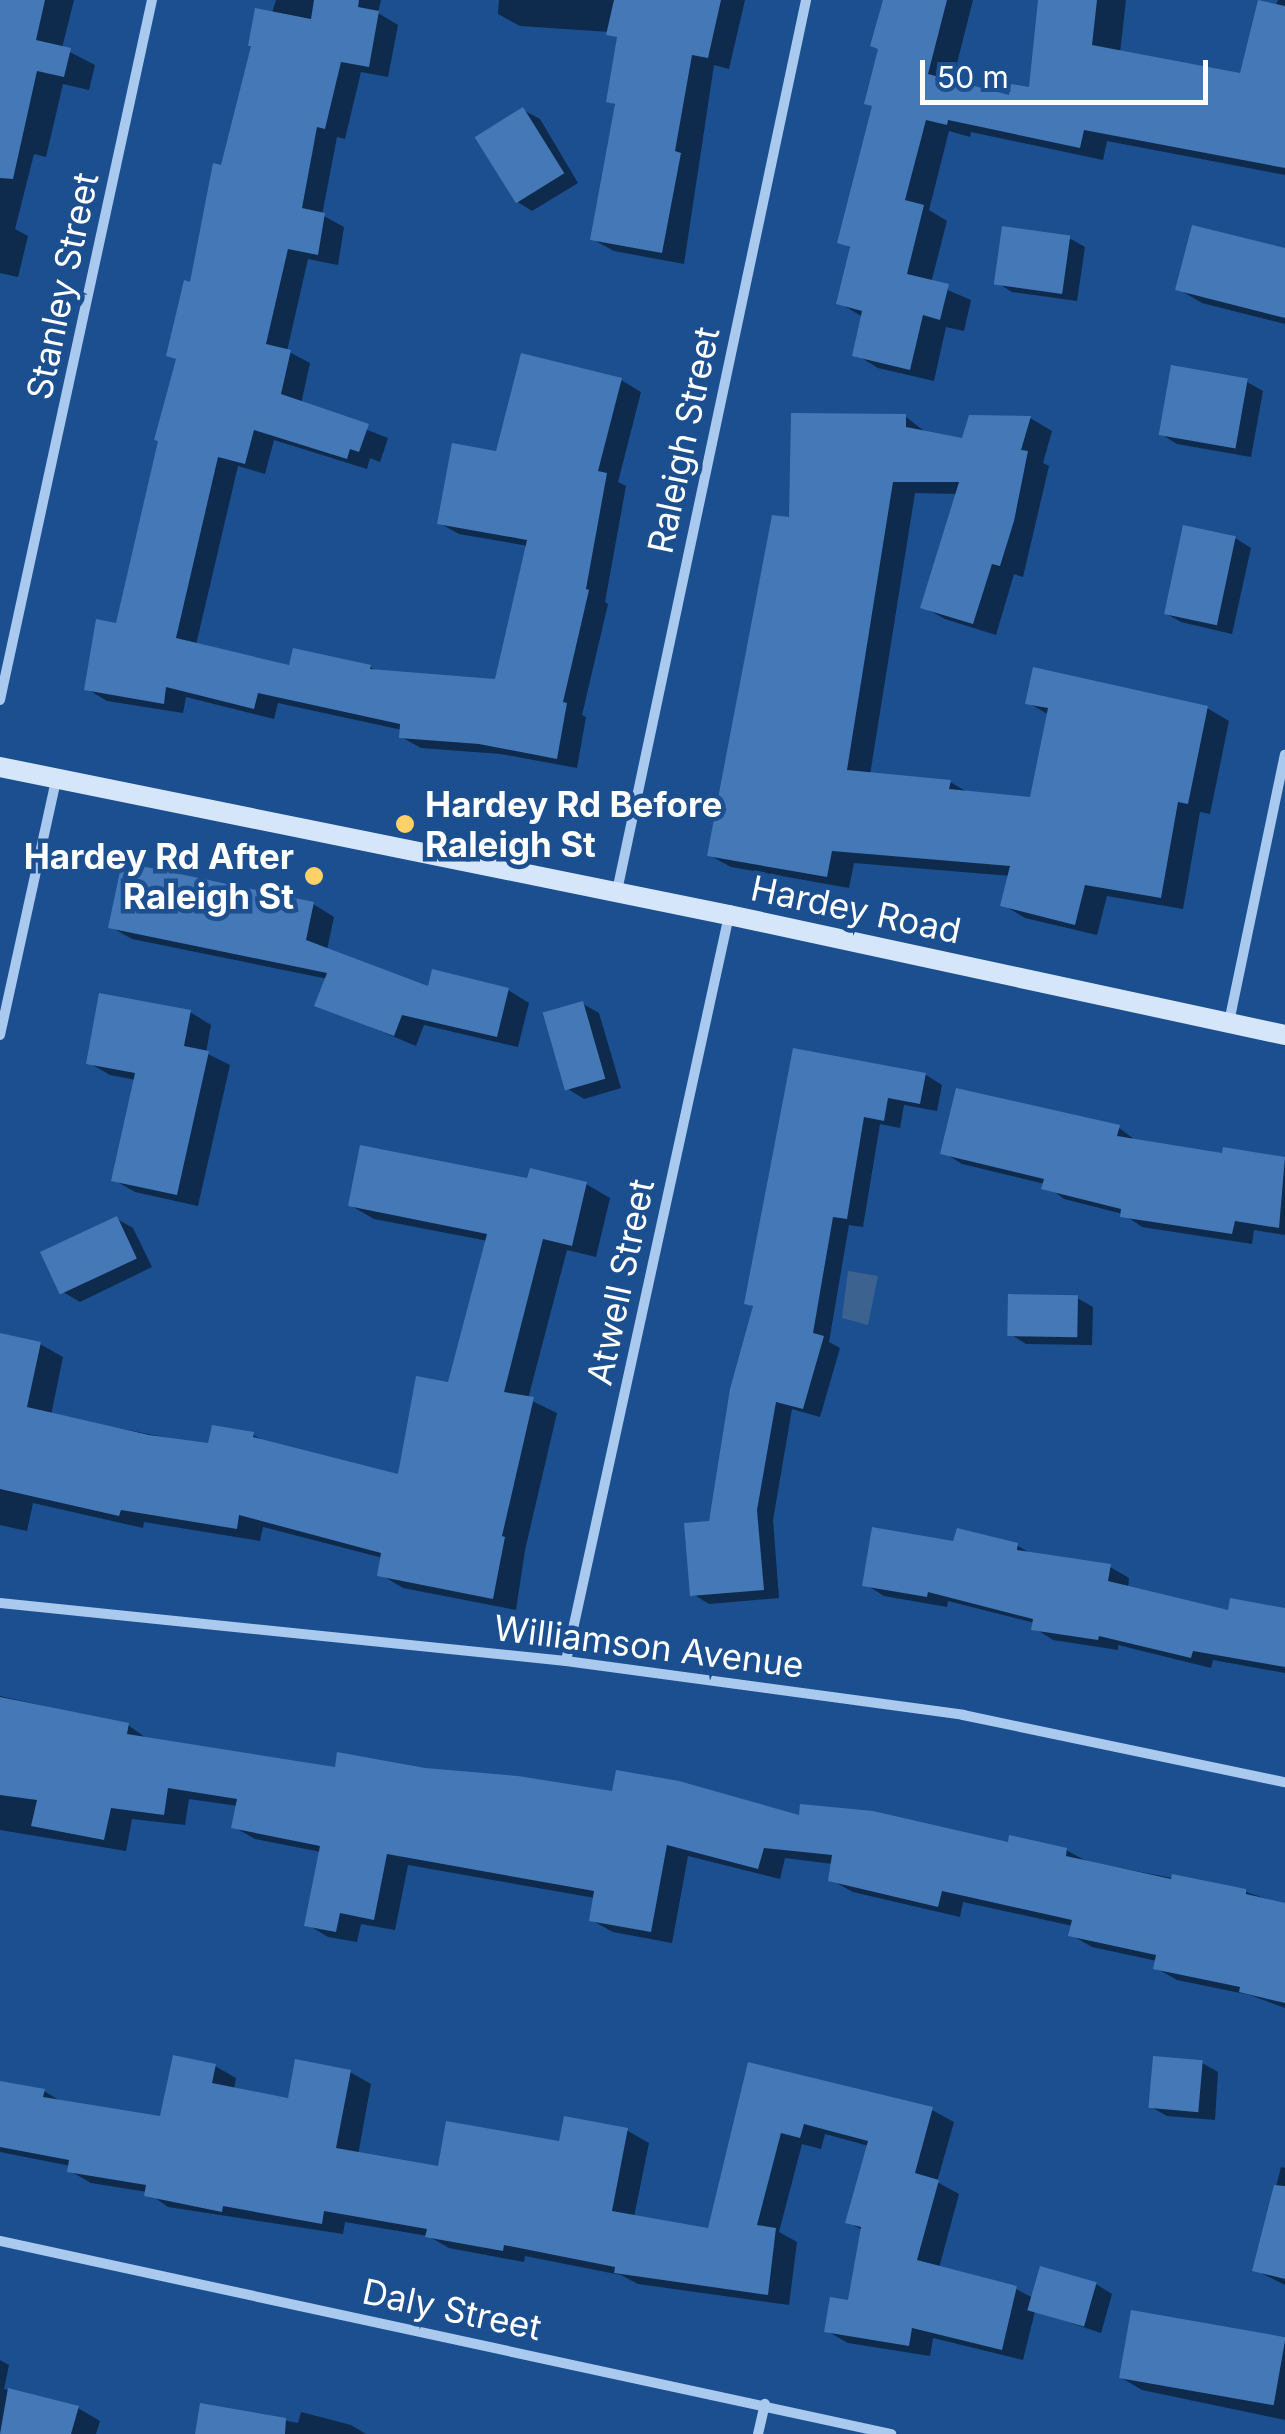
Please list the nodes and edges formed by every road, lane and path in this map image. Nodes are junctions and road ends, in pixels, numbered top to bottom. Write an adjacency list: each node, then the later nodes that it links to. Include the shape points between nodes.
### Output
1 (152, 0): 3 (street, Stanley Street)
2 (806, 0): 7 (street, Raleigh Street)
3 (0, 700)
4 (1285, 755): 9 (street)
5 (0, 768): 6 (main road, Hardey Road)
6 (56, 780): 7 (main road, Hardey Road); 10 (street)
7 (616, 892): 8 (main road, Hardey Road)
8 (729, 915): 9 (main road, Hardey Road); 13 (street, Atwell Street)
9 (1229, 1023): 11 (main road, Hardey Road)
10 (0, 1035)
11 (1285, 1035)
12 (0, 1603): 13 (street, Williamson Avenue)
13 (566, 1661): 14 (street, Williamson Avenue, via 964,1715)
14 (1285, 1782)
15 (0, 2242): 16 (street, Daly Street)
16 (765, 2404): 17 (street); 18 (street, Daly Street)
17 (758, 2434)
18 (892, 2434)

